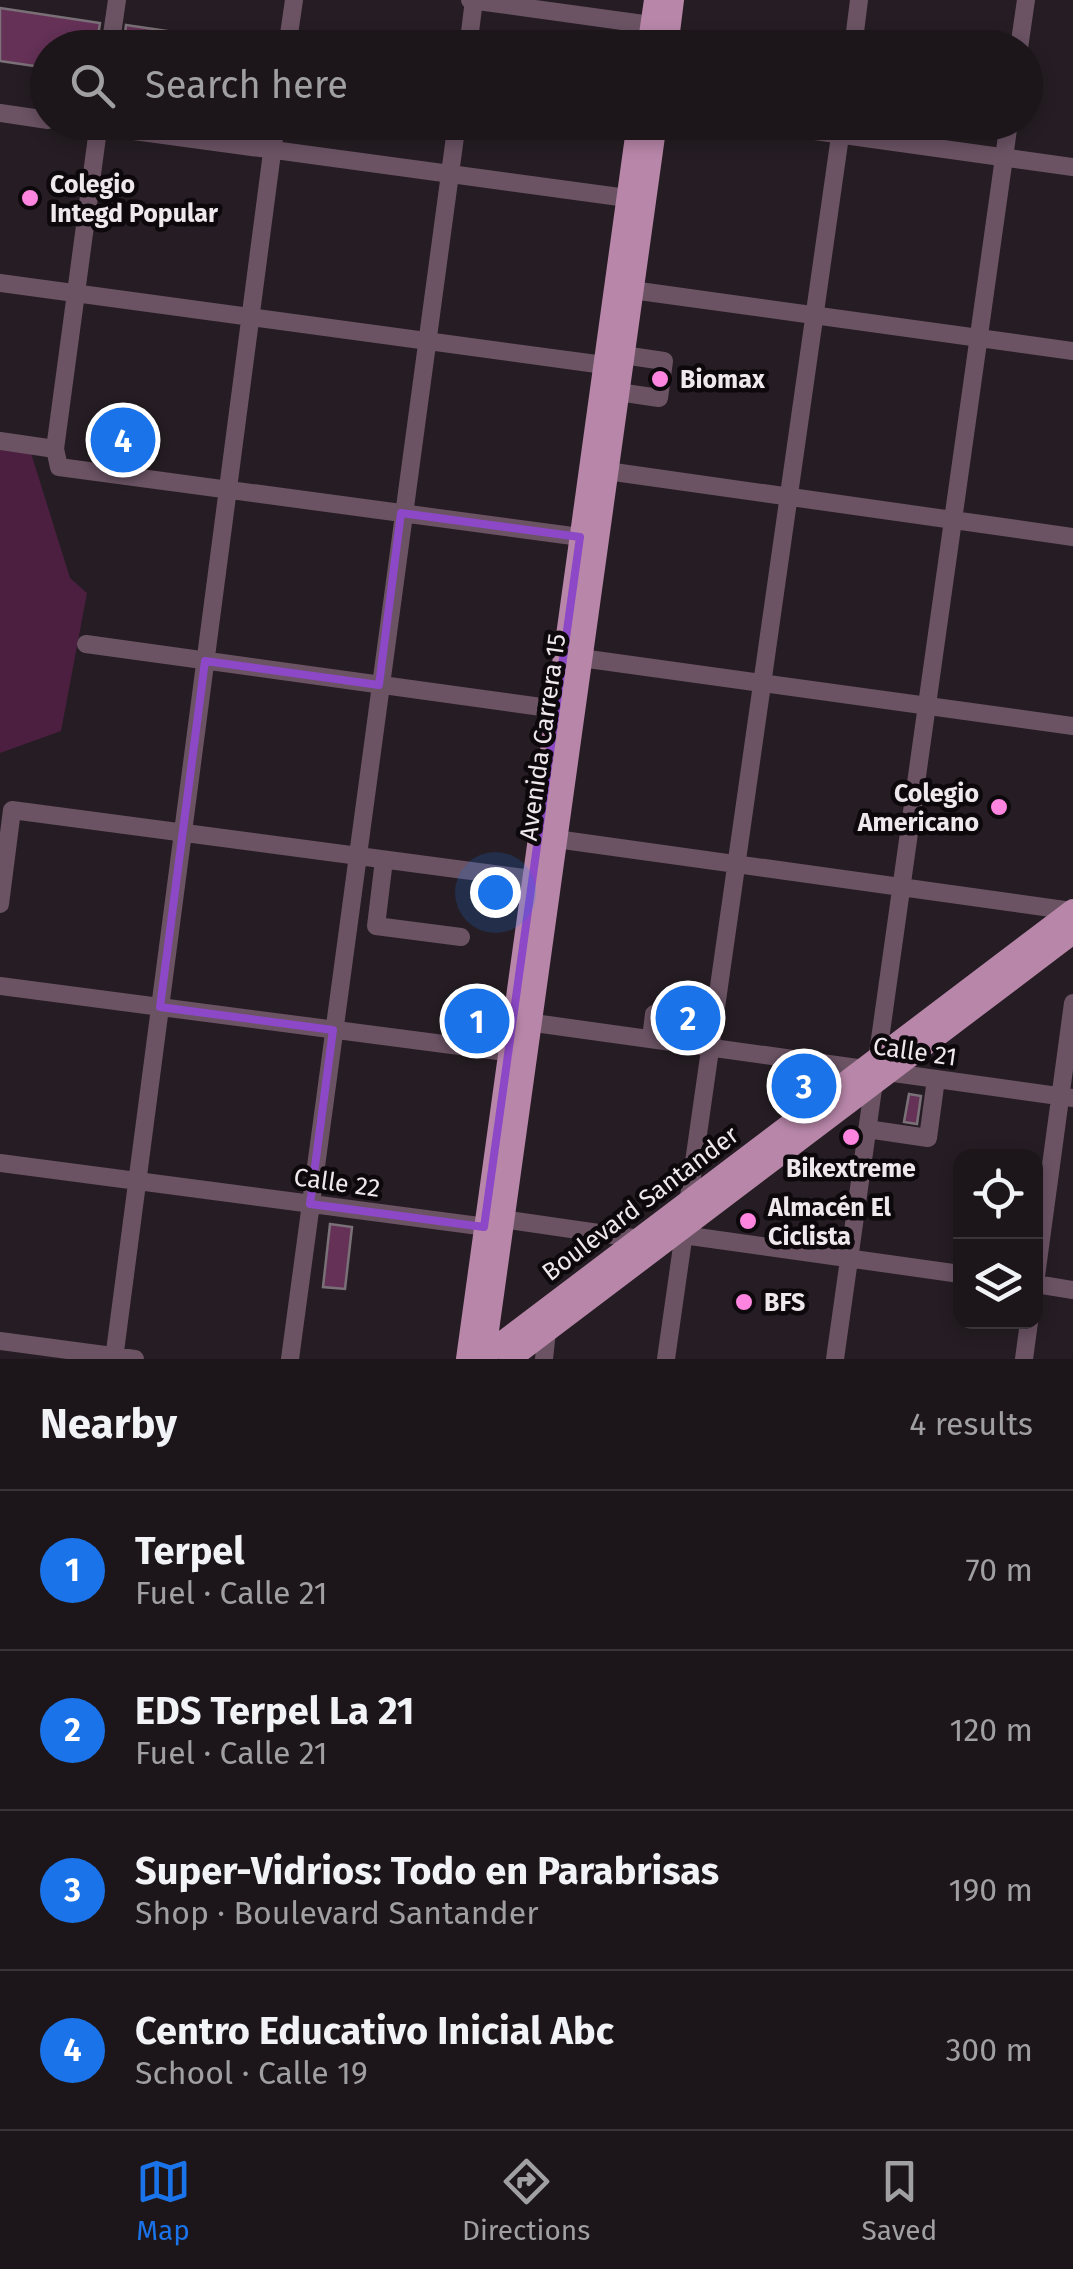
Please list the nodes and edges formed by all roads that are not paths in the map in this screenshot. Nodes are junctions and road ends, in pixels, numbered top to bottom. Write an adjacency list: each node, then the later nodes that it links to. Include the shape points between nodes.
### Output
1 (117, 0): 8 (street)
2 (294, 0): 9 (street)
3 (473, 0): 10 (street); 11 (street)
4 (655, 0): 12 (main road)
5 (673, 0): 13 (main road)
6 (859, 0): 14 (street)
7 (1026, 0): 15 (street)
8 (113, 30)
9 (290, 30)
10 (470, 30)
11 (620, 30)
12 (651, 30)
13 (669, 30)
14 (855, 30)
15 (1022, 30)
16 (0, 113): 17 (street)
17 (30, 117)
18 (97, 140): 34 (street)
19 (203, 140): 27 (street)
20 (273, 140): 27 (street)
21 (455, 140): 30 (street)
22 (635, 140): 31 (main road, Avenida Carrera 15)
23 (653, 140): 33 (main road, Avenida Carrera 15)
24 (839, 140): 35 (street)
25 (905, 140): 28 (street)
26 (1006, 140): 28 (street)
27 (272, 150): 30 (street); 36 (street)
28 (1004, 157): 29 (street); 37 (street)
29 (1073, 167)
30 (450, 174): 31 (street); 38 (street)
31 (627, 198): 40 (main road, Avenida Carrera 15)
32 (0, 283): 34 (street)
33 (632, 290): 35 (street); 40 (main road, Avenida Carrera 15)
34 (74, 293): 36 (street); 43 (street)
35 (815, 316): 37 (street); 46 (street)
36 (250, 317): 38 (street); 45 (street)
37 (978, 338): 39 (street); 48 (street)
38 (426, 341): 40 (street); 47 (street)
39 (1073, 352)
40 (614, 360): 41 (main road, Avenida Carrera 15); 41 (street, via 664,361 659,398); 49 (main road, Avenida Carrera 15)
41 (618, 392): 44 (main road, Avenida Carrera 15)
42 (0, 442): 43 (street)
43 (57, 458): 45 (street)
44 (607, 471): 46 (street); 52 (main road, Avenida Carrera 15)
45 (228, 490): 47 (street); 53 (street)
46 (789, 497): 48 (street); 54 (street)
47 (402, 513): 49 (street); 55 (street)
48 (952, 520): 50 (street); 56 (street)
49 (580, 537): 57 (main road, Avenida Carrera 15)
50 (1073, 537)
51 (86, 644): 53 (street)
52 (581, 658): 54 (street); 60 (main road, Avenida Carrera 15)
53 (205, 661): 55 (street); 59 (street)
54 (763, 683): 56 (street); 63 (street)
55 (379, 684): 57 (street); 61 (street)
56 (926, 706): 58 (street); 65 (street)
57 (556, 709): 64 (main road, Avenida Carrera 15)
58 (1073, 726)
59 (183, 832): 61 (street); 66 (street, via 12,810); 72 (street)
60 (556, 839): 63 (street); 74 (main road, Avenida Carrera 15)
61 (356, 856): 62 (street); 76 (street)
62 (384, 860): 64 (street); 69 (street, via 376,926)
63 (738, 865): 65 (street); 75 (street)
64 (532, 879): 74 (main road, Avenida Carrera 15)
65 (900, 887): 67 (street); 80 (street)
66 (0, 904)
67 (1073, 911): 80 (main road, Boulevard Santander)
68 (1073, 933): 80 (main road, Boulevard Santander)
69 (461, 937)
70 (0, 986): 72 (street)
71 (1073, 1003): 82 (street)
72 (160, 1007): 76 (street); 85 (street)
73 (484, 1016): 74 (street, Calle 21)
74 (521, 1021): 77 (street, Calle 21); 79 (main road, Avenida Carrera 15)
75 (715, 1022): 77 (street, via 654,1014); 78 (street)
76 (333, 1030): 79 (street, via 458,1040); 87 (street)
77 (650, 1039): 78 (street, Calle 21)
78 (712, 1048): 80 (street, Calle 21); 86 (street)
79 (516, 1054): 88 (main road, Avenida Carrera 15)
80 (876, 1071): 81 (street, Calle 21); 83 (street); 86 (main road, Boulevard Santander); 89 (main road, Boulevard Santander)
81 (936, 1079): 82 (street, Calle 21); 83 (street, via 928,1138)
82 (1067, 1097): 91 (street)
83 (866, 1129): 92 (street)
84 (0, 1163): 85 (street, Calle 22)
85 (137, 1181): 87 (street, Calle 22); 99 (street)
86 (690, 1200): 89 (street); 90 (main road, Boulevard Santander)
87 (310, 1204): 88 (street, Calle 22); 102 (street)
88 (493, 1223): 90 (street, Calle 22); 100 (main road, Avenida Carrera 15)
89 (678, 1235): 90 (street, Calle 22); 92 (street, Calle 22); 97 (main road, Boulevard Santander); 105 (street)
90 (638, 1239): 100 (main road, Boulevard Santander)
91 (1042, 1239)
92 (849, 1258): 93 (street, Calle 22); 106 (street)
93 (953, 1273)
94 (1043, 1285): 95 (street)
95 (1073, 1290)
96 (1028, 1329): 107 (street)
97 (547, 1332): 103 (main road, Boulevard Santander); 104 (street)
98 (0, 1342): 99 (street)
99 (114, 1358): 101 (street)
100 (479, 1358)
101 (135, 1359)
102 (290, 1359)
103 (510, 1359)
104 (544, 1359)
105 (666, 1359)
106 (835, 1359)
107 (1024, 1359)

